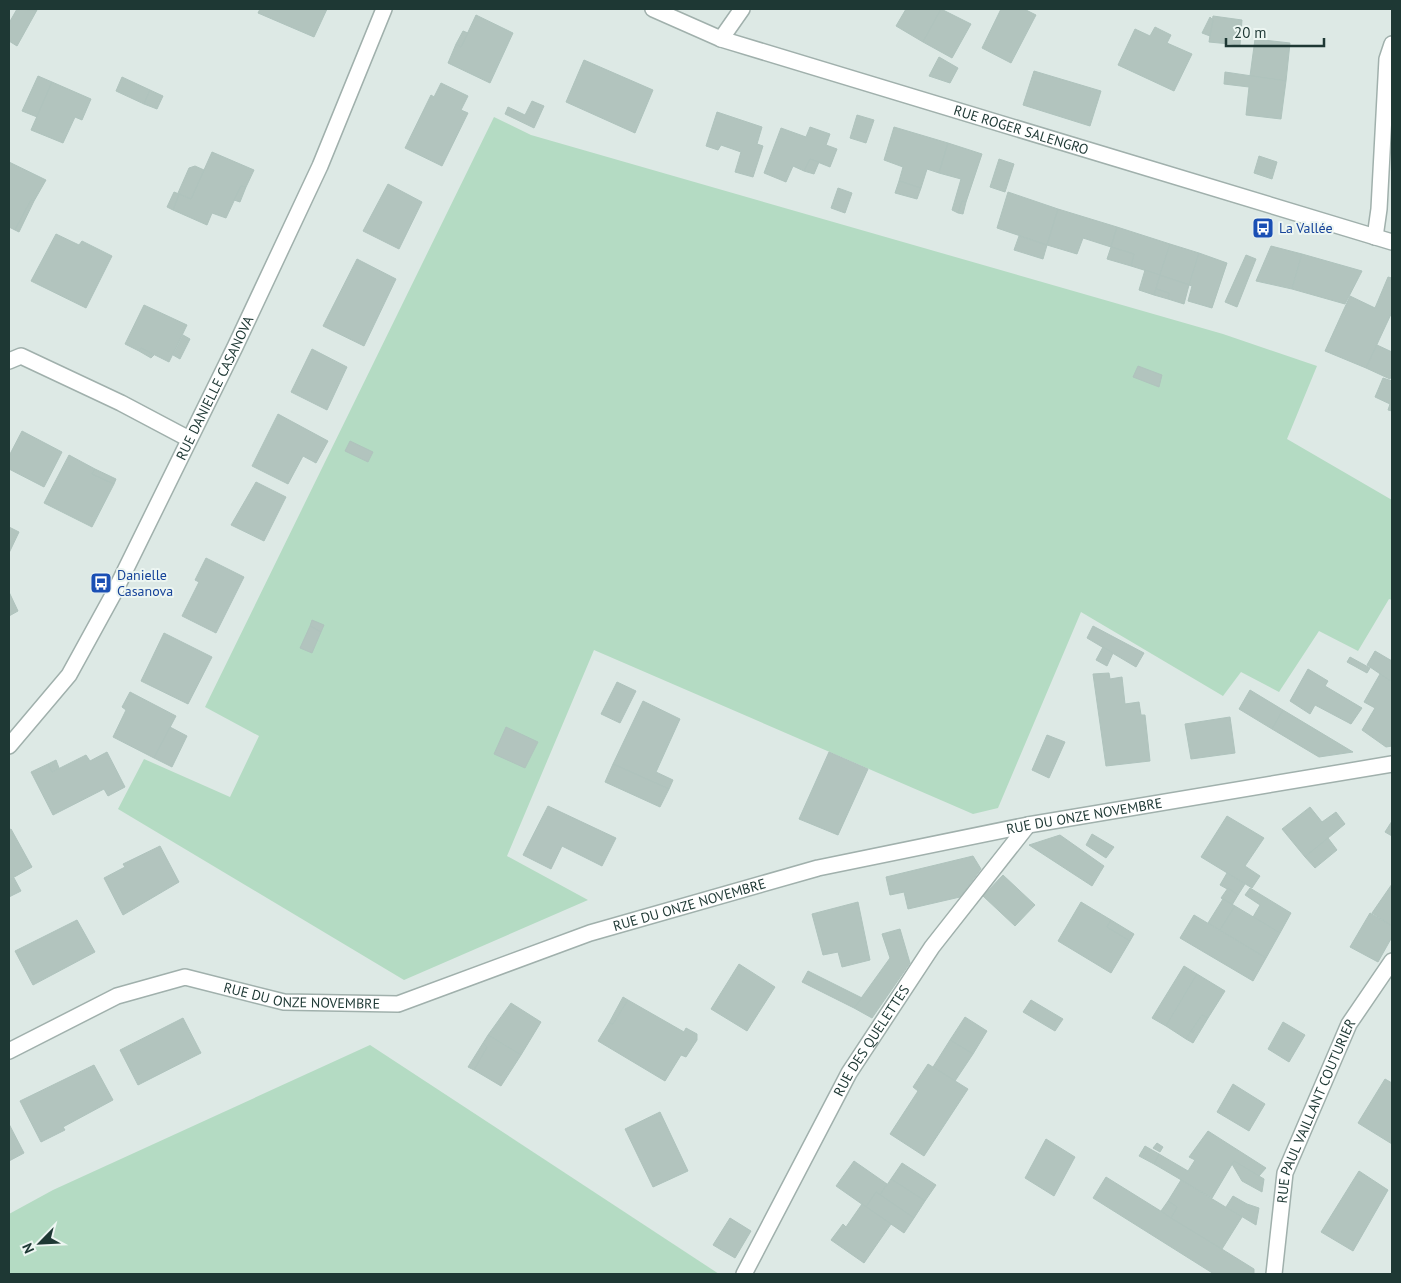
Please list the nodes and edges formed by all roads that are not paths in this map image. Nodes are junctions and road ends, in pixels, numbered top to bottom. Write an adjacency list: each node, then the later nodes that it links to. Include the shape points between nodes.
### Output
1 (384, 9): 9 (street, RUE DANIELLE CASANOVA, via 320,166)
2 (653, 9): 4 (street, RUE ROGER SALENGRO)
3 (742, 9): 4 (street)
4 (721, 39): 6 (street, RUE ROGER SALENGRO)
5 (1392, 44): 6 (street, via 1387,59)
6 (1375, 237): 7 (street, RUE ROGER SALENGRO)
7 (1392, 242)
8 (9, 361): 9 (street, via 21,356)
9 (189, 438): 10 (street, RUE DANIELLE CASANOVA, via 114,593 69,676)
10 (9, 746)
11 (1392, 764): 12 (street, RUE DU ONZE NOVEMBRE)
12 (1028, 825): 14 (street, RUE DU ONZE NOVEMBRE, via 799,874 590,934 398,1004 284,1002 185,977 117,996); 15 (street, RUE DES QUELETTES, via 932,947 848,1073)
13 (1392, 961): 16 (street, RUE PAUL VAILLANT COUTURIER, via 1349,1024 1286,1173)
14 (9, 1051)
15 (744, 1274)
16 (1274, 1274)

